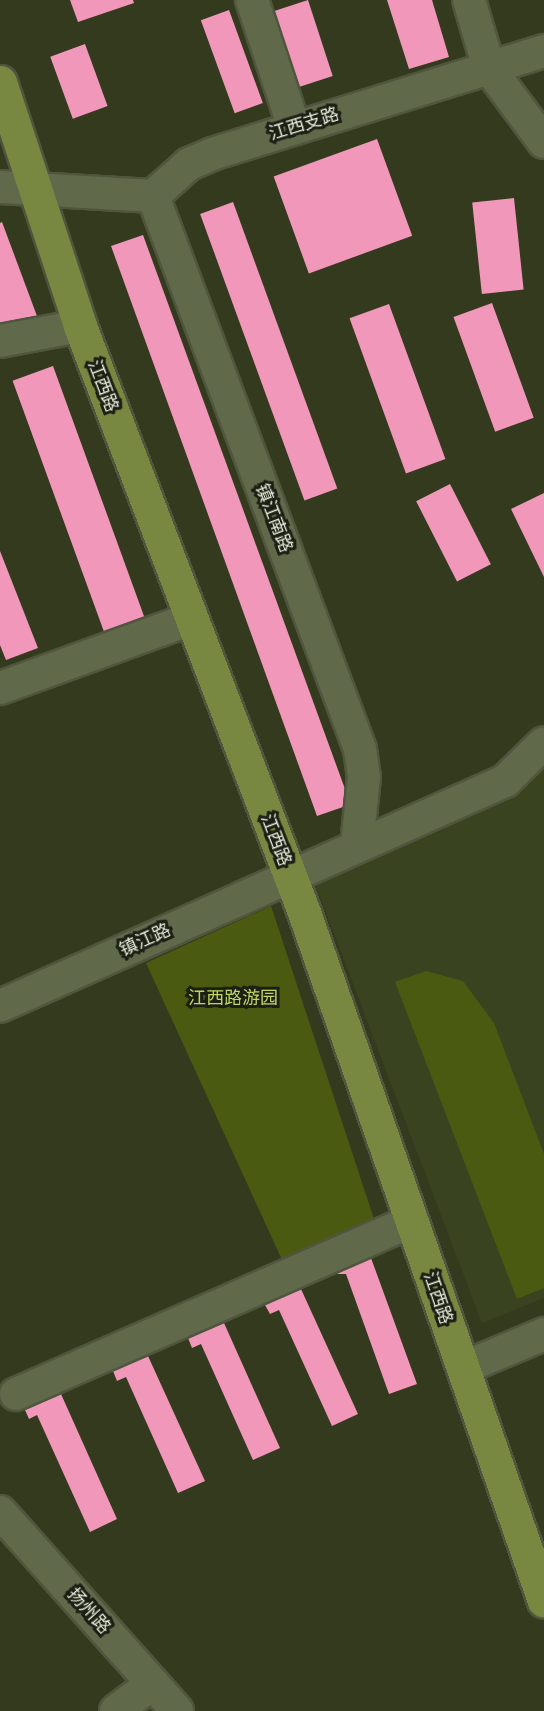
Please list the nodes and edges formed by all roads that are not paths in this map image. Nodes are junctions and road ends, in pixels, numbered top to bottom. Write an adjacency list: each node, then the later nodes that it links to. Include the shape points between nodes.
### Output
1 (252, 0): 6 (street)
2 (469, 0): 4 (street)
3 (544, 51): 4 (street, 江西支路)
4 (489, 68): 6 (street, 江西支路); 7 (street)
5 (0, 82): 9 (main road, 江西路)
6 (294, 127): 10 (street, 江西支路, via 189,164)
7 (544, 142)
8 (0, 187): 9 (street)
9 (39, 192): 10 (street); 11 (main road, 江西路)
10 (153, 196): 16 (street, 镇江南路, via 360,749 364,777)
11 (80, 326): 12 (street); 13 (main road, 江西路)
12 (0, 341)
13 (191, 619): 14 (street); 17 (main road, 江西路)
14 (0, 688)
15 (544, 742): 16 (street, via 505,781)
16 (357, 845): 17 (street)
17 (290, 874): 18 (street, 镇江路); 19 (main road, 江西路)
18 (0, 1006)
19 (412, 1221): 21 (main road, 江西路); 22 (street)
20 (544, 1334): 21 (street)
21 (463, 1368): 24 (main road, 江西路)
22 (16, 1394)
23 (0, 1512): 25 (street, 扬州路)
24 (544, 1601)
25 (153, 1683): 26 (street); 27 (street, 扬州路)
26 (116, 1711)
27 (177, 1711)

